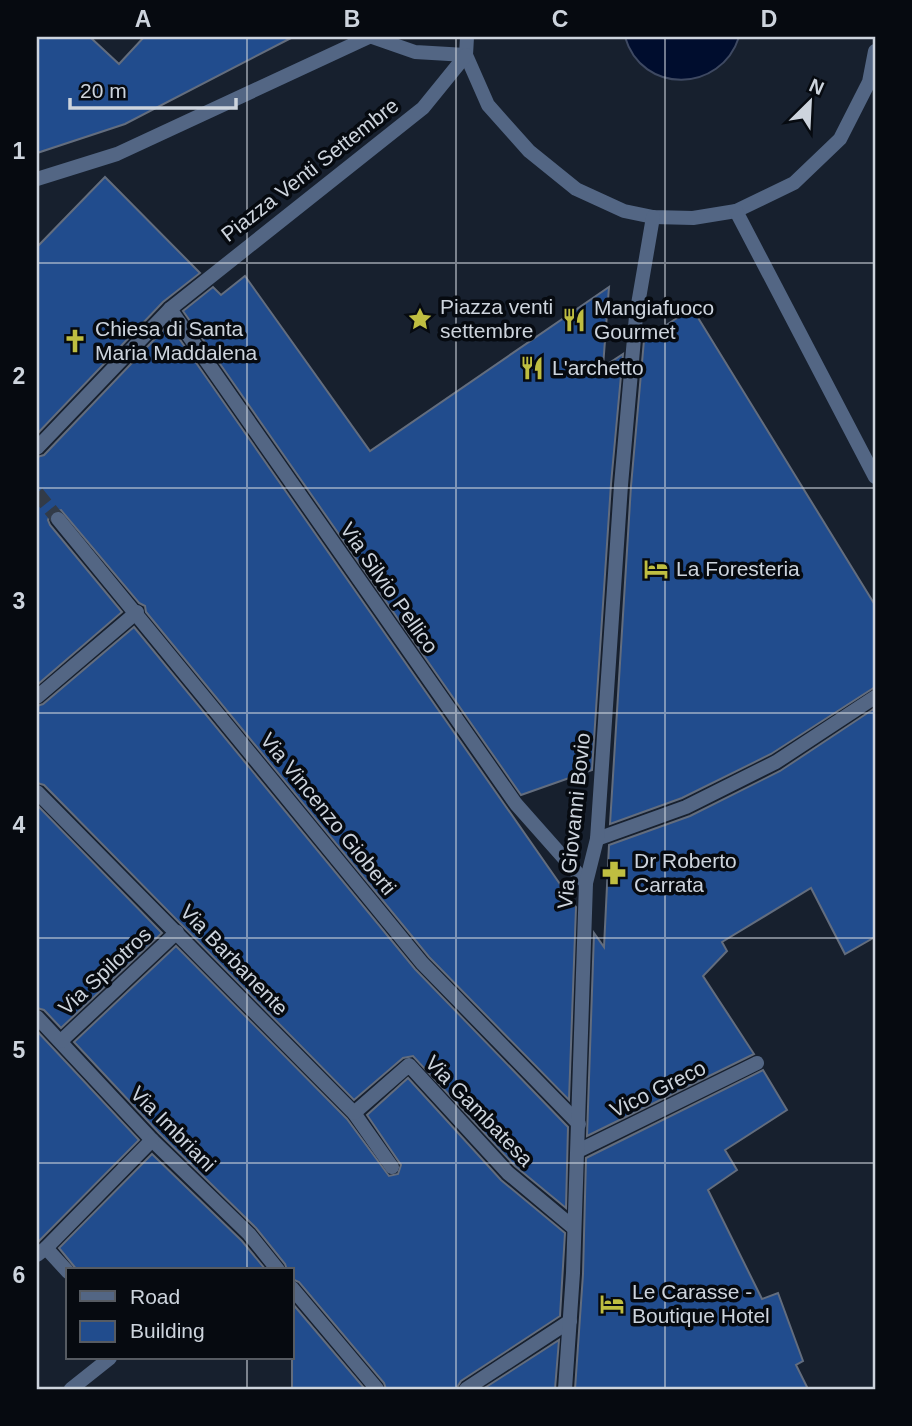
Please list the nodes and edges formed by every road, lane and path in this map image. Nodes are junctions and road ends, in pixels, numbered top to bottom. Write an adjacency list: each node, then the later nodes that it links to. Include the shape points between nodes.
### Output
1 (371, 37): 4 (street, via 415,52); 5 (street, via 117,154)
2 (467, 37): 4 (street)
3 (875, 51): 6 (street, via 869,82 840,139 794,183)
4 (466, 55): 7 (street, via 488,105 529,151 576,188 624,211); 8 (street, Piazza Venti Settembre, via 423,108)
5 (37, 179)
6 (736, 211): 7 (street, via 693,218); 10 (street)
7 (653, 217): 16 (street, Via Giovanni Bovio, via 636,316)
8 (170, 309): 9 (street, Piazza Venti Settembre); 17 (street, Via Silvio Pellico, via 516,804)
9 (37, 448)
10 (875, 477)
11 (58, 519): 12 (street, Via Vincenzo Gioberti)
12 (137, 612): 14 (street); 23 (street, Via Vincenzo Gioberti, via 422,963)
13 (875, 697): 16 (street, via 776,762 686,807)
14 (37, 698)
15 (37, 792): 18 (street, Via Barbanente)
16 (597, 839): 17 (street, Via Giovanni Bovio)
17 (586, 883): 23 (street, Via Giovanni Bovio)
18 (177, 932): 20 (street, Via Spilotros); 22 (street, Via Barbanente)
19 (37, 1017): 20 (street, Via Imbriani)
20 (61, 1041): 24 (street, Via Imbriani)
21 (757, 1063): 25 (street, Vico Greco)
22 (354, 1112): 26 (street, Via Barbanente); 27 (street, Via Gambatesa, via 410,1065 508,1173)
23 (579, 1124): 25 (street, Via Giovanni Bovio)
24 (152, 1140): 28 (street); 29 (street, Via Imbriani, via 249,1234)
25 (578, 1152): 27 (street, Via Giovanni Bovio)
26 (392, 1167)
27 (574, 1228): 32 (street, Via Giovanni Bovio)
28 (42, 1252): 30 (street)
29 (276, 1268)
30 (66, 1270)
31 (294, 1290): 35 (street)
32 (570, 1321): 36 (street); 37 (street, Via Giovanni Bovio)
33 (107, 1360): 34 (street)
34 (71, 1389)
35 (377, 1389)
36 (466, 1389)
37 (565, 1389)

